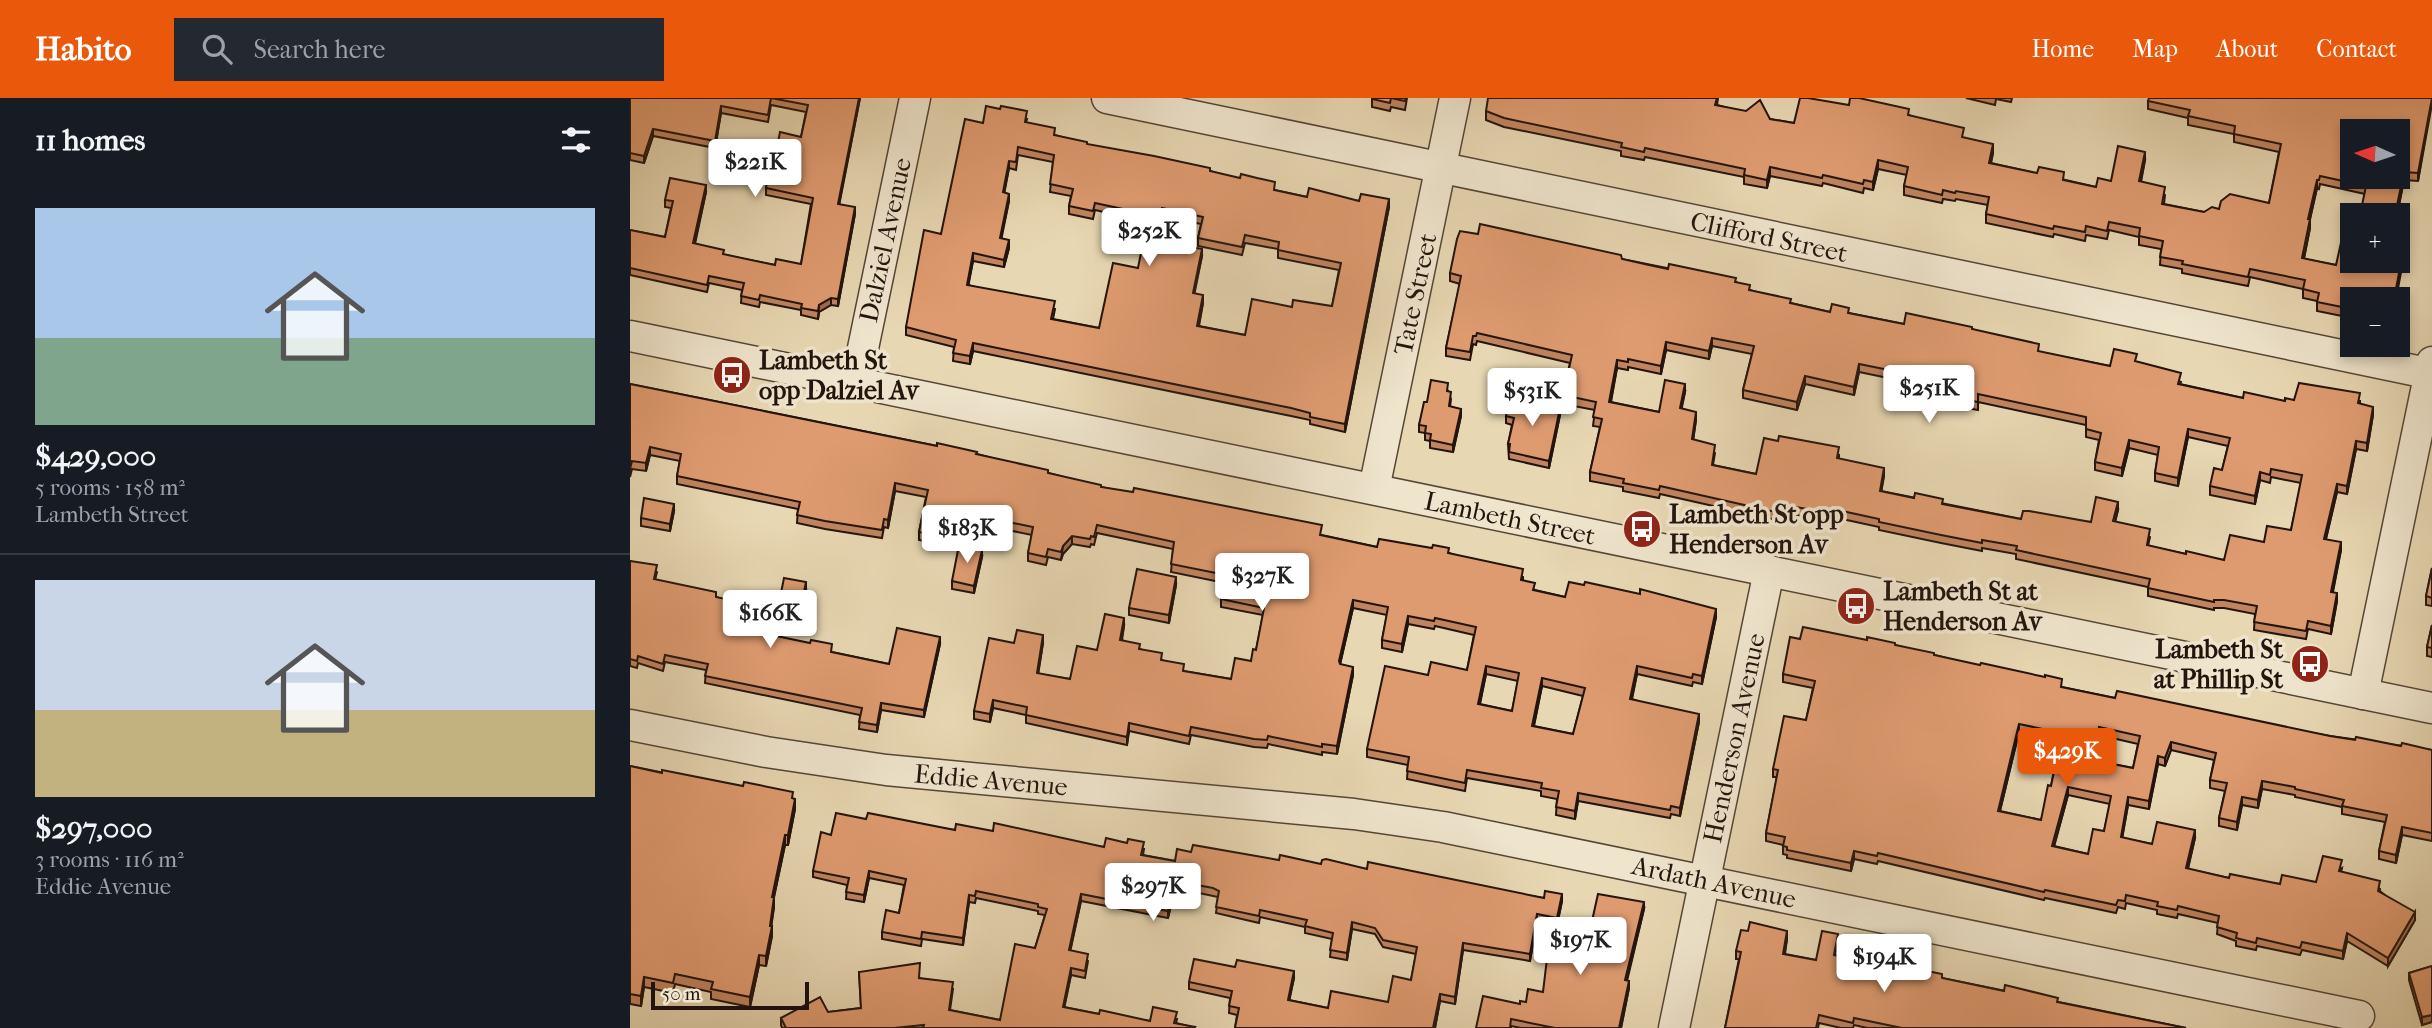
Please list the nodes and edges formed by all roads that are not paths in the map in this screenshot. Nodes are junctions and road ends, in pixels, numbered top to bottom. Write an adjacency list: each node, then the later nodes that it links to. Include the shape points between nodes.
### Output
1 (915, 98): 7 (street, Dalziel Avenue)
2 (1107, 98): 4 (street, Clifford Street)
3 (1455, 98): 4 (street, Tate Street)
4 (1441, 167): 6 (street, Clifford Street); 8 (street, Tate Street)
5 (630, 336): 7 (street, Lambeth Street)
6 (2431, 370): 10 (street)
7 (856, 382): 8 (street, Lambeth Street)
8 (1374, 489): 9 (street, Lambeth Street)
9 (1769, 571): 10 (street, Lambeth Street); 14 (street, Henderson Avenue)
10 (2363, 694): 11 (street, Lambeth Street)
11 (2432, 708)
12 (630, 725): 13 (street, Eddie Avenue, via 886,770)
13 (1354, 814): 14 (street, Ardath Avenue, via 1443,827)
14 (1705, 880): 15 (street, Ardath Avenue); 16 (street, Henderson Avenue)
15 (2360, 1016)
16 (1674, 1028)

